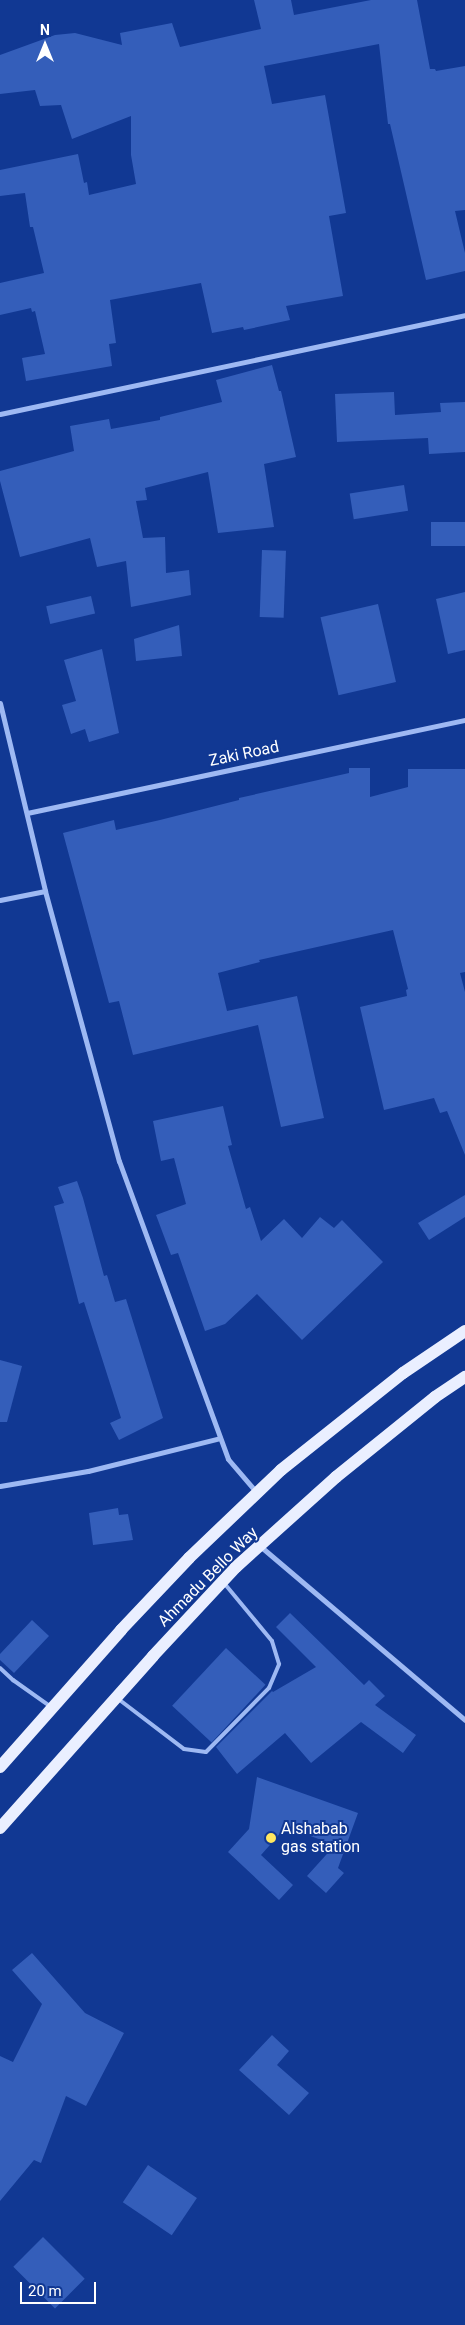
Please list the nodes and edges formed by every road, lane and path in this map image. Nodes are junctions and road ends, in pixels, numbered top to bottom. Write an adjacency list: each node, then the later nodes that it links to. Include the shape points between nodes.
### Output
1 (465, 315): 2 (street)
2 (0, 414)
3 (0, 703): 5 (street)
4 (465, 720): 5 (street, Zaki Road)
5 (27, 813): 6 (street)
6 (45, 891): 7 (street); 10 (street, via 119,1161)
7 (0, 900)
8 (465, 1330): 12 (main road, Ahmadu Bello Way, via 403,1373 281,1470)
9 (465, 1377): 13 (main road, Ahmadu Bello Way, via 435,1397 336,1477)
10 (220, 1438): 11 (street, via 88,1471); 12 (street, via 228,1459)
11 (0, 1486)
12 (257, 1493): 17 (main road, Ahmadu Bello Way, via 128,1623)
13 (260, 1546): 14 (main road, Ahmadu Bello Way); 18 (street)
14 (223, 1581): 16 (main road, Ahmadu Bello Way); 16 (lane, via 272,1641 279,1664 269,1688 206,1752 184,1749)
15 (0, 1668): 17 (lane)
16 (116, 1697): 20 (main road, Ahmadu Bello Way)
17 (53, 1709): 19 (main road, Ahmadu Bello Way)
18 (465, 1720)
19 (0, 1767)
20 (0, 1828)

